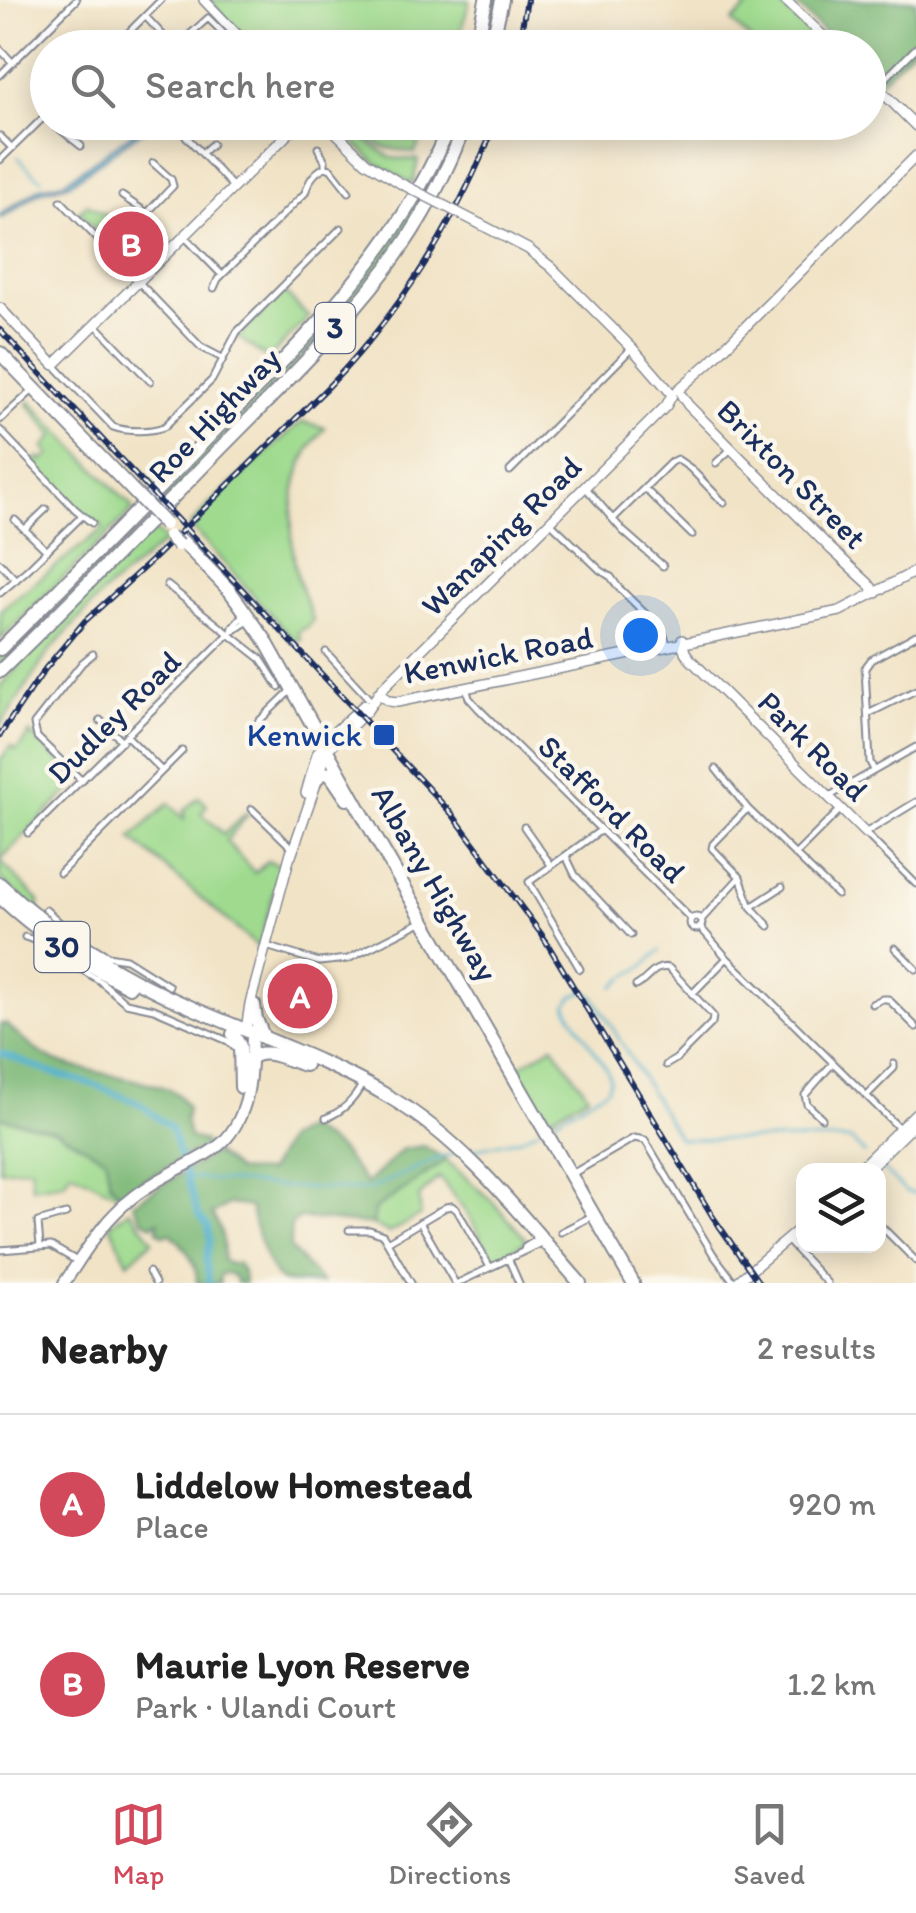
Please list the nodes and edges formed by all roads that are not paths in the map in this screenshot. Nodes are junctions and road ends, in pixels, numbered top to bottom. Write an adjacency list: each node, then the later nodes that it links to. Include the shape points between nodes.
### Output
1 (76, 0): 8 (street)
2 (161, 0): 7 (street)
3 (205, 0): 13 (main road)
4 (486, 0): 14 (highway)
5 (502, 0): 15 (highway)
6 (785, 0): 16 (main road)
7 (145, 16): 9 (street); 10 (street)
8 (46, 30)
9 (131, 30)
10 (158, 30)
11 (195, 30): 12 (street, via 208,18)
12 (220, 30)
13 (232, 30)
14 (480, 30)
15 (495, 30)
16 (817, 30)
17 (30, 46): 20 (street)
18 (916, 48): 22 (street)
19 (0, 49): 20 (street)
20 (13, 63): 21 (street)
21 (0, 76)
22 (886, 78)
23 (886, 96): 24 (main road)
24 (916, 126)
25 (30, 132): 35 (street)
26 (0, 136): 35 (street)
27 (74, 140): 34 (street)
28 (189, 140): 37 (street)
29 (282, 140): 42 (main road)
30 (344, 140): 55 (main road, Brixton Street, bridge, via 400,183 528,249)
31 (442, 140): 95 (highway, Roe Highway / 3, via 389,237 353,283)
32 (458, 140): 90 (highway, Roe Highway / 3, via 387,268)
33 (212, 144): 37 (street)
34 (81, 146)
35 (12, 148): 39 (street)
36 (318, 148): 41 (street)
37 (202, 154): 42 (street)
38 (916, 156): 62 (main road, Wanaping Road)
39 (0, 160)
40 (153, 163): 46 (street, via 173,186)
41 (325, 167): 43 (street); 50 (street)
42 (234, 188): 48 (main road)
43 (349, 192)
44 (122, 196): 46 (street)
45 (61, 200): 51 (street)
46 (147, 213): 49 (street, via 143,229)
47 (341, 228): 57 (street, via 237,332)
48 (185, 236): 49 (main road); 50 (street)
49 (168, 252): 51 (main road)
50 (222, 276): 52 (street)
51 (138, 282): 54 (main road); 57 (street, via 200,348)
52 (214, 288)
53 (0, 308): 59 (main road)
54 (96, 324): 59 (main road); 60 (street)
55 (632, 348): 62 (main road, Brixton Street); 67 (street)
56 (0, 353): 61 (highway, Albany Highway)
57 (223, 358): 59 (street, via 210,383 158,430 110,425)
58 (0, 364): 61 (highway, Albany Highway)
59 (54, 365)
60 (150, 381)
61 (27, 392): 63 (street); 80 (highway, Albany Highway, bridge)
62 (679, 396): 65 (main road, Brixton Street); 70 (main road, Wanaping Road)
63 (0, 420)
64 (0, 430): 74 (street)
65 (732, 448): 66 (street); 89 (main road, Brixton Street)
66 (716, 462)
67 (510, 471)
68 (708, 471): 69 (street)
69 (700, 479): 71 (street, via 674,460); 72 (street)
70 (584, 488): 75 (street); 77 (main road, Wanaping Road)
71 (645, 488): 75 (street); 81 (street)
72 (724, 503)
73 (46, 508): 79 (street)
74 (82, 516): 78 (street); 82 (street)
75 (613, 519): 84 (street)
76 (15, 520): 79 (street)
77 (551, 520): 96 (street, via 660,630); 104 (main road, Wanaping Road)
78 (92, 523)
79 (24, 529): 82 (street)
80 (171, 535): 91 (highway, Albany Highway); 91 (highway, Albany Highway, via 239,603)
81 (692, 535)
82 (47, 550): 86 (street)
83 (0, 563): 86 (street)
84 (663, 566)
85 (916, 569): 89 (main road, Kenwick Road)
86 (16, 580): 88 (street)
87 (167, 585): 92 (street)
88 (0, 593)
89 (872, 593): 94 (main road, Kenwick Road, via 840,608)
90 (79, 594): 99 (highway, Roe Highway / 3); 100 (highway)
91 (247, 621): 92 (street, Dudley Road); 102 (highway, Albany Highway); 108 (highway, Albany Highway, via 305,710)
92 (230, 633): 102 (street); 109 (street, Dudley Road)
93 (916, 635): 105 (street, via 868,663)
94 (682, 642): 96 (main road, Kenwick Road); 117 (main road, Park Road, via 690,659)
95 (4, 645)
96 (666, 645): 101 (main road, Kenwick Road)
97 (326, 652): 104 (street, via 362,690)
98 (93, 654): 116 (street, via 34,724 37,737)
99 (0, 671)
100 (0, 682)
101 (465, 685): 104 (main road, Kenwick Road, via 395,698); 124 (street, Stafford Road, via 479,709)
102 (283, 690): 107 (street); 108 (highway, Albany Highway)
103 (916, 690): 105 (street)
104 (376, 695): 108 (main road, Wanaping Road)
105 (868, 714): 113 (street)
106 (100, 720): 109 (street)
107 (255, 725)
108 (334, 737): 115 (main road); 119 (highway, Albany Highway); 127 (main road, via 314,761); 140 (highway, Albany Highway)
109 (125, 739): 114 (street); 116 (street, Dudley Road)
110 (916, 747): 113 (street)
111 (182, 751): 114 (street)
112 (716, 769): 121 (street)
113 (874, 770): 117 (street)
114 (162, 771): 131 (street)
115 (316, 778): 119 (highway, via 328,773); 127 (main road)
116 (82, 781): 126 (street, Dudley Road)
117 (828, 797): 122 (main road, Park Road)
118 (916, 802): 125 (street)
119 (352, 804): 140 (highway, Albany Highway)
120 (252, 809): 127 (street)
121 (748, 809): 128 (street); 132 (street, via 712,848)
122 (841, 809): 125 (main road, Park Road); 128 (street)
123 (524, 827): 130 (street)
124 (601, 830): 129 (street); 141 (street, Stafford Road, via 691,919 692,928)
125 (865, 833): 134 (street, Park Road)
126 (28, 834)
127 (291, 852): 145 (main road)
128 (795, 855): 136 (street)
129 (566, 856): 130 (street); 143 (street, via 575,875)
130 (551, 865): 148 (street, via 530,882)
131 (60, 873)
132 (740, 877): 138 (street); 141 (street)
133 (0, 884): 150 (highway, 30)
134 (916, 884)
135 (782, 888): 138 (street)
136 (837, 895)
137 (0, 898): 150 (highway, 30, via 86,963)
138 (751, 906): 142 (street)
139 (46, 910): 150 (street, via 91,946 126,960)
140 (422, 921): 145 (street, via 348,960 319,962); 175 (highway, Albany Highway)
141 (700, 923): 147 (street, Stafford Road)
142 (769, 926)
143 (631, 935)
144 (25, 937): 150 (street, via 97,979)
145 (266, 946): 155 (main road)
146 (894, 948): 149 (street)
147 (727, 958): 153 (street); 160 (street, Stafford Road)
148 (580, 968)
149 (916, 969)
150 (133, 985): 151 (street); 156 (highway, 30); 158 (highway, 30, via 164,1005); 164 (street, via 154,1010 228,1041 235,1048)
151 (168, 986)
152 (636, 986): 153 (street, via 663,966)
153 (692, 994): 163 (street, via 712,1023)
154 (872, 1004): 157 (street, via 888,999)
155 (251, 1006): 156 (highway, via 236,1021); 158 (highway, via 256,1019)
156 (200, 1012): 158 (highway, 30)
157 (916, 1027)
158 (249, 1036): 159 (main road); 162 (highway, 30); 164 (highway, via 240,1046); 165 (highway, 30)
159 (251, 1058): 162 (highway, via 265,1052); 170 (main road, via 247,1098)
160 (834, 1063): 166 (street, Stafford Road); 169 (street, via 804,1094)
161 (894, 1064): 166 (street)
162 (305, 1065): 165 (highway, 30)
163 (666, 1065)
164 (238, 1081): 170 (main road)
165 (357, 1087): 168 (street, via 344,1110); 185 (highway, 30, via 443,1141)
166 (866, 1096): 172 (street, Stafford Road)
167 (916, 1112): 172 (main road)
168 (326, 1118)
169 (822, 1118)
170 (236, 1122): 190 (main road, via 213,1150 122,1206)
171 (916, 1122): 172 (main road)
172 (902, 1131): 173 (main road); 174 (main road)
173 (866, 1163)
174 (873, 1163)
175 (569, 1176): 177 (highway, Albany Highway); 202 (street, via 634,1138 645,1140)
176 (66, 1214): 187 (street, via 38,1222)
177 (592, 1216): 181 (street); 201 (highway, Albany Highway)
178 (420, 1222): 184 (street); 192 (street, via 454,1207); 198 (street)
179 (349, 1230): 184 (street, via 375,1230)
180 (886, 1231): 191 (street)
181 (561, 1232)
182 (796, 1235): 186 (main road)
183 (796, 1238): 186 (main road)
184 (387, 1242): 197 (street)
185 (536, 1243): 189 (street); 199 (highway, 30); 200 (highway, 30)
186 (789, 1243): 202 (main road); 203 (main road); 204 (street)
187 (40, 1248): 188 (street); 190 (street, via 56,1248)
188 (0, 1250)
189 (508, 1258): 192 (street); 194 (street)
190 (77, 1261): 195 (main road)
191 (916, 1261)
192 (490, 1268): 198 (street)
193 (150, 1272): 196 (street)
194 (519, 1281)
195 (61, 1283)
196 (154, 1283)
197 (411, 1283)
198 (456, 1283)
199 (570, 1283)
200 (580, 1283)
201 (630, 1283)
202 (736, 1283)
203 (744, 1283)
204 (828, 1283)

